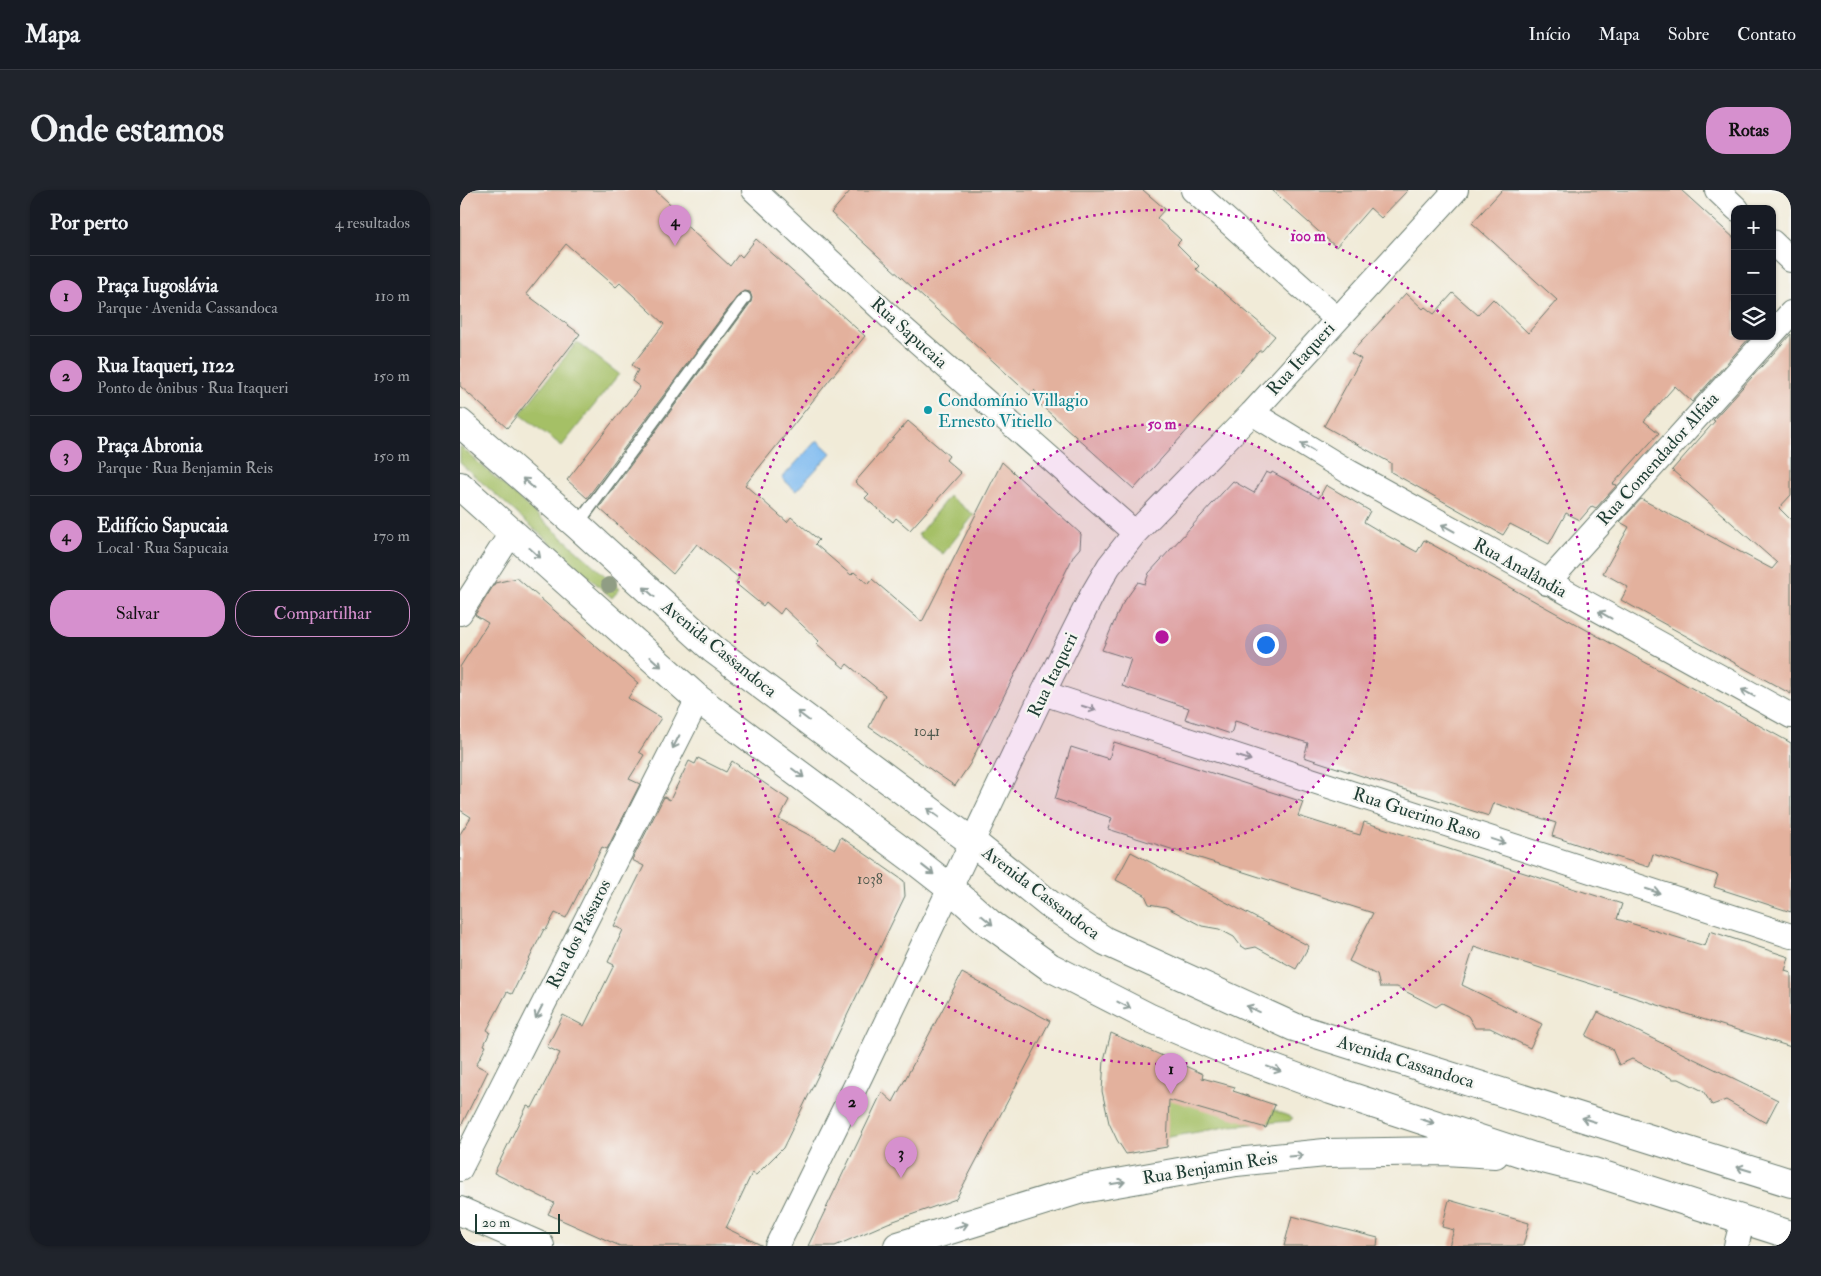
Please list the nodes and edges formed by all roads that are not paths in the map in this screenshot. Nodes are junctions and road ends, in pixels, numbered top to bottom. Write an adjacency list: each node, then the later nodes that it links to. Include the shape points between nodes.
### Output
1 (754, 190): 18 (street, Rua Sapucaia, via 890,317)
2 (1194, 190): 10 (street)
3 (1456, 190): 10 (street, Rua Itaqueri)
4 (1717, 190): 5 (street)
5 (1733, 205)
6 (1776, 246): 7 (street)
7 (1791, 260)
8 (745, 298): 16 (lane)
9 (1791, 313): 11 (street, Rua Comendador Alfaia)
10 (1338, 319): 13 (street, Rua Itaqueri)
11 (1776, 330)
12 (1767, 340): 19 (street, Rua Comendador Alfaia)
13 (1252, 413): 18 (street, Rua Itaqueri); 19 (street, Rua Analândia, one-way to 13, via 1349,472)
14 (460, 423): 16 (street, Avenida Cassandoca, one-way to 14)
15 (460, 486): 17 (street)
16 (577, 525): 24 (street, Avenida Cassandoca, one-way to 16, via 713,649)
17 (512, 532): 20 (street); 22 (street, one-way to 22)
18 (1134, 533): 21 (street, Rua Itaqueri, via 1092,595)
19 (1548, 583): 23 (street, Rua Analândia, one-way to 19)
20 (460, 613)
21 (1043, 693): 24 (street, Rua Itaqueri); 26 (street, Rua Guerino Raso, one-way to 26)
22 (698, 699): 25 (street, one-way to 25); 28 (street, Rua dos Pássaros, one-way to 28)
23 (1791, 716)
24 (972, 842): 25 (street, Rua Itaqueri); 29 (street, Avenida Cassandoca, one-way to 24, via 1294,1027 1105,941 1049,904)
25 (950, 888): 27 (street, one-way to 27, via 990,923 1050,967 1150,1018 1321,1086); 34 (street, Rua Itaqueri)
26 (1791, 936)
27 (1531, 1156): 31 (street, via 1594,1172); 35 (street, Rua Benjamin Reis, one-way to 27, via 1082,1189 1236,1162 1334,1153 1445,1152)
28 (460, 1169)
29 (1791, 1183)
30 (460, 1211): 33 (street)
31 (1743, 1220): 32 (street); 36 (street)
32 (1791, 1235)
33 (540, 1246)
34 (777, 1246)
35 (898, 1246)
36 (1736, 1246)

